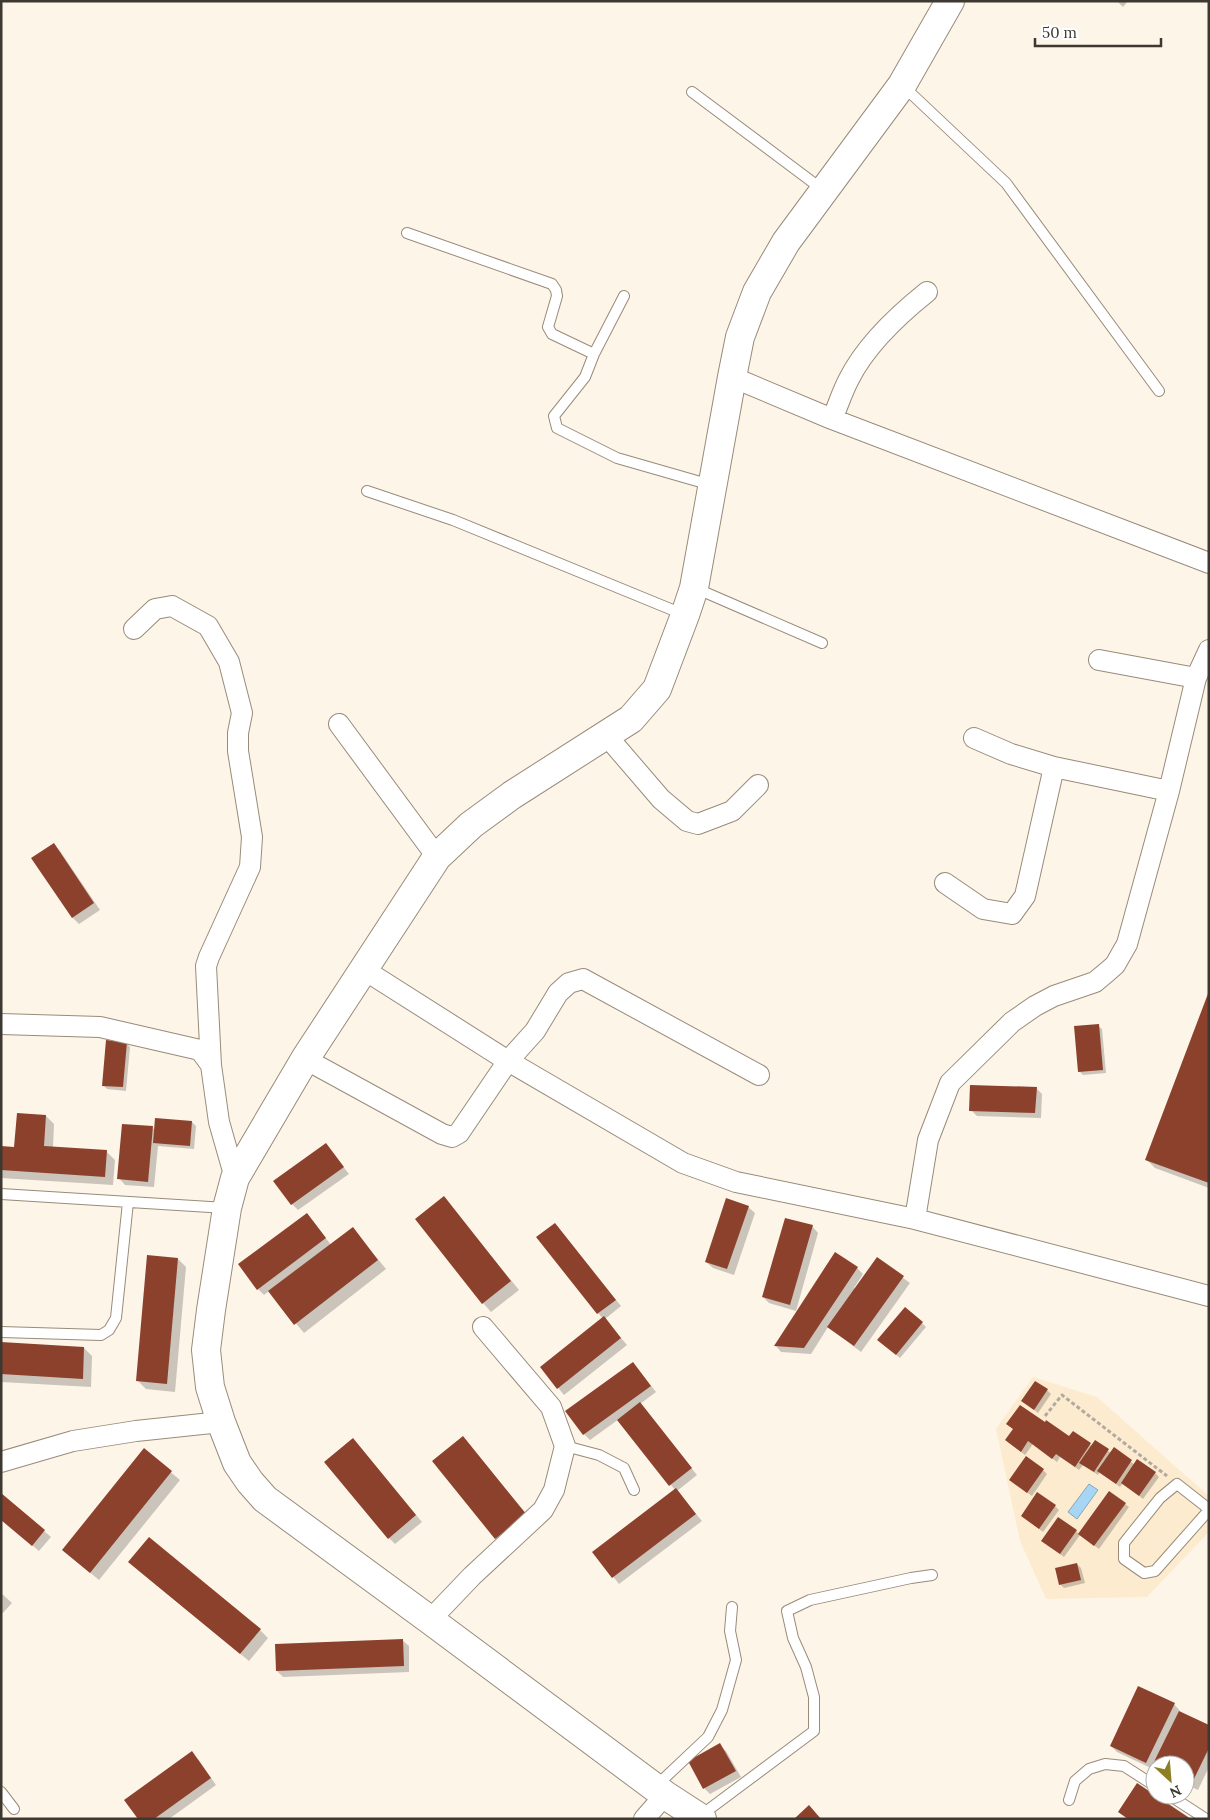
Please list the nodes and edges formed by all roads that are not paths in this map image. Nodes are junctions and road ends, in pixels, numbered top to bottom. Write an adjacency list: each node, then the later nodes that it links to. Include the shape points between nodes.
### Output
1 (950, 1): 2 (street)
2 (902, 85): 4 (street); 10 (lane, via 1006,183)
3 (692, 92): 4 (lane)
4 (824, 190): 9 (street, via 786,242 757,292 740,337)
5 (407, 233): 8 (lane, via 552,284 557,296 548,327 552,334)
6 (927, 292): 11 (street, via 906,308 867,350 849,378)
7 (624, 296): 8 (lane)
8 (594, 354): 12 (lane, via 585,377 554,416 558,428 617,458)
9 (732, 377): 11 (street); 12 (street)
10 (1160, 391)
11 (832, 419): 14 (street)
12 (712, 486): 15 (street)
13 (367, 491): 16 (lane, via 453,520)
14 (1209, 563)
15 (694, 588): 16 (street); 18 (lane)
16 (686, 615): 23 (street, via 657,689 631,719)
17 (134, 629): 34 (street, via 155,608 172,606 208,626 229,662 242,713 238,750 252,853 250,867 206,966)
18 (822, 643)
19 (1209, 650): 21 (street)
20 (1099, 660): 21 (street)
21 (1196, 678): 27 (street)
22 (339, 724): 28 (street)
23 (606, 735): 26 (street, via 661,799 688,821 698,824 732,811); 28 (street, via 512,795 471,825)
24 (974, 738): 25 (street)
25 (1054, 767): 27 (street); 29 (street, via 1025,896 1012,914 983,909)
26 (758, 785)
27 (1169, 791): 40 (street, via 1121,956 1095,982 1054,996 1012,1022 950,1083 928,1140)
28 (437, 857): 30 (street)
29 (946, 883)
30 (363, 969): 32 (street); 33 (street)
31 (1, 1024): 34 (street, via 100,1027 192,1047 200,1050)
32 (305, 1060): 33 (street, via 442,1134 452,1136 459,1133); 36 (street)
33 (508, 1061): 35 (street, via 535,1031 558,993 569,983 583,979); 40 (street, via 683,1163 736,1182)
34 (212, 1065): 36 (street, via 219,1122)
35 (759, 1075)
36 (235, 1178): 39 (street)
37 (1, 1194): 38 (lane)
38 (128, 1202): 39 (lane); 43 (lane, via 116,1318 109,1330 101,1335)
39 (227, 1208): 44 (street, via 206,1350 210,1387)
40 (915, 1218): 41 (street)
41 (1209, 1296)
42 (483, 1327): 45 (street, via 551,1407)
43 (1, 1332)
44 (221, 1422): 46 (street, via 73,1441); 51 (street, via 237,1462 265,1499)
45 (565, 1446): 47 (lane, via 599,1455 624,1468); 51 (street, via 554,1490 543,1510)
46 (1, 1462)
47 (634, 1490)
48 (1209, 1510): 48 (lane, via 1155,1571 1144,1573 1124,1559 1124,1543 1160,1498 1178,1484)
49 (932, 1575): 58 (lane, via 810,1600 787,1611 814,1697 814,1731)
50 (732, 1607): 53 (lane, via 730,1631 736,1660 722,1710 708,1738)
51 (430, 1620): 53 (street)
52 (1145, 1780): 55 (lane, via 1124,1766 1105,1764 1089,1769 1074,1781)
53 (659, 1791): 58 (street); 59 (street)
54 (1, 1792): 57 (lane)
55 (1069, 1800)
56 (1184, 1805): 60 (lane)
57 (14, 1809)
58 (701, 1818)
59 (644, 1819)
60 (1206, 1819)

